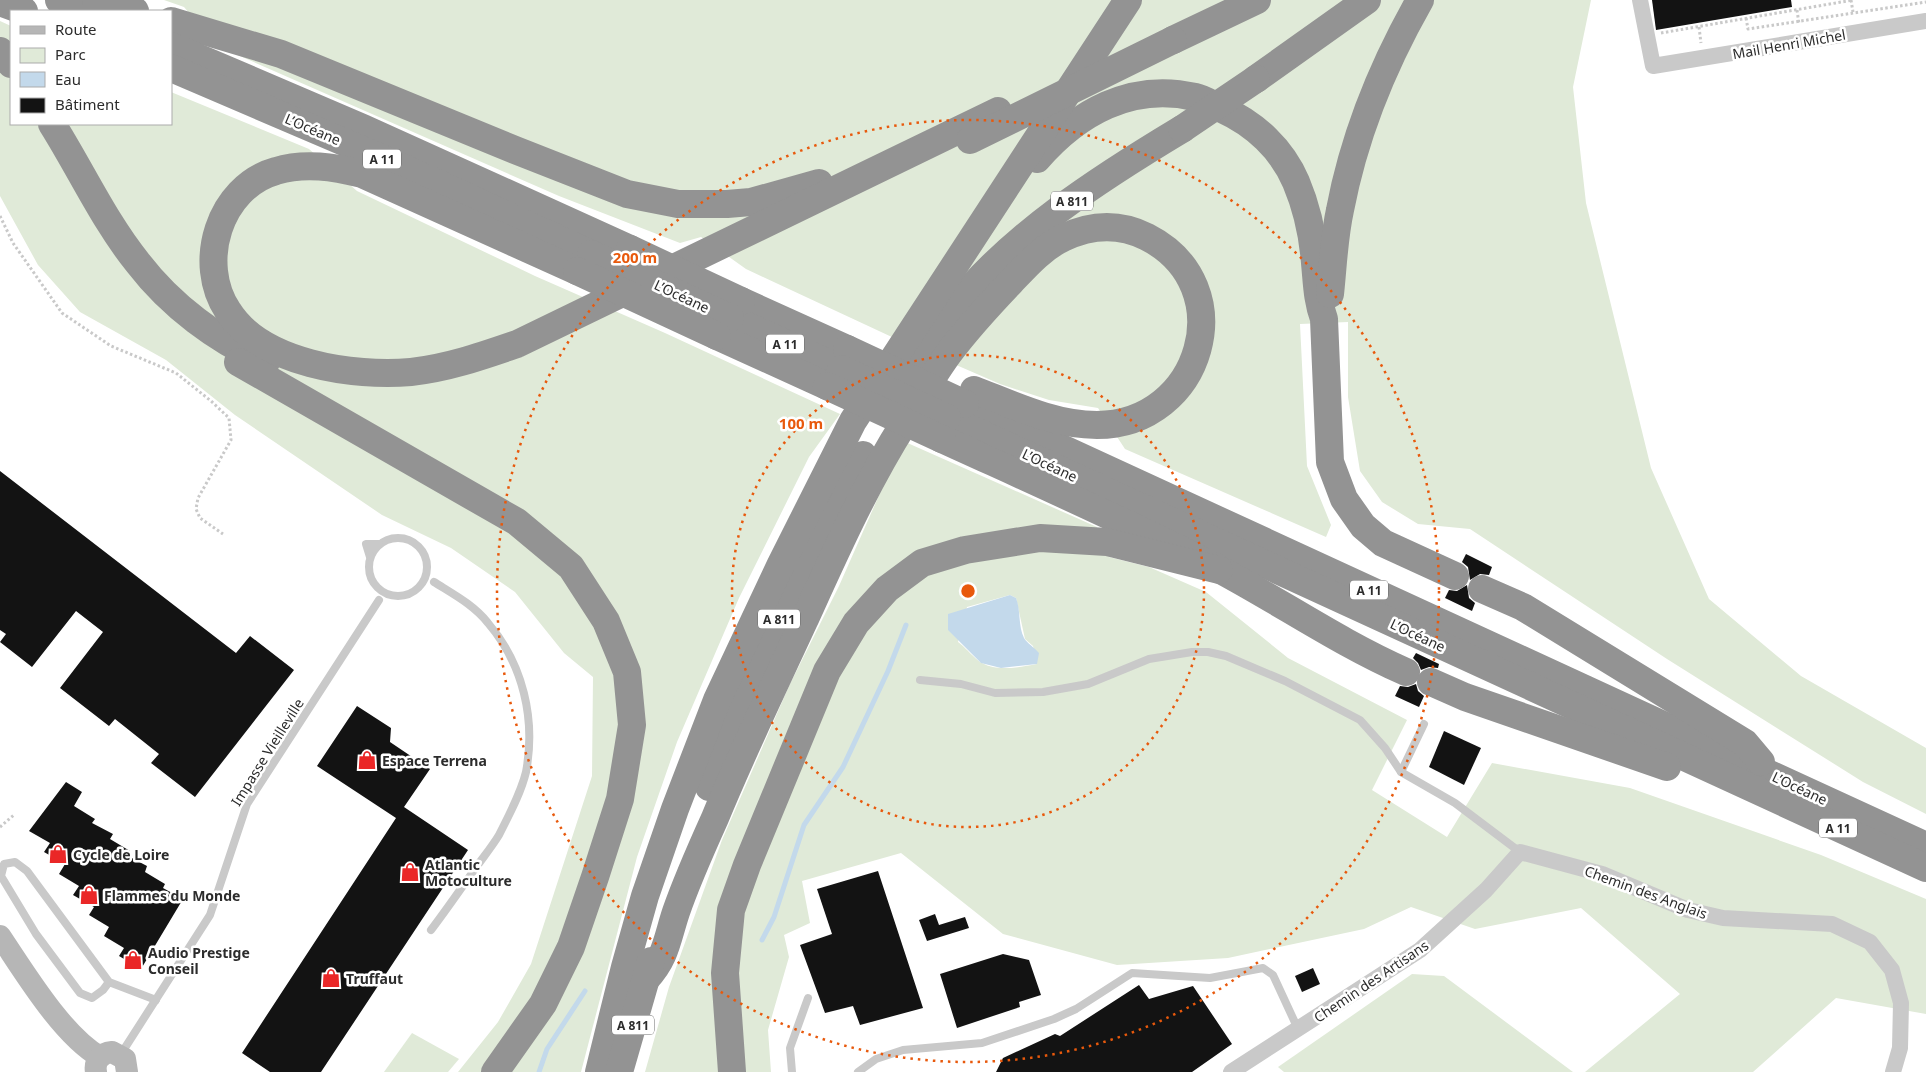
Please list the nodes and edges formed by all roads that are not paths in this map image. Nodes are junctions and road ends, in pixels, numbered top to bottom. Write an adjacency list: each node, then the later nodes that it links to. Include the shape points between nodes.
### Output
1 (59, 0): 11 (highway)
2 (96, 0): 12 (highway)
3 (1128, 0): 23 (highway, A 811)
4 (1226, 0): 15 (highway)
5 (1257, 0): 15 (highway)
6 (1367, 0): 48 (highway, A 811, bridge, via 1256,79 1103,179 1021,240 972,287 927,347 862,457 785,606 704,799)
7 (1420, 0): 27 (highway, via 1381,78 1356,144 1340,212)
8 (1640, 0): 14 (street, Mail Henri Michel, via 1653,66)
9 (0, 2): 10 (highway)
10 (21, 10)
11 (84, 10)
12 (131, 10)
13 (172, 21): 22 (highway, via 281,54 601,185 651,200 703,205 751,202 864,168)
14 (1926, 21)
15 (1169, 34): 21 (highway, bridge)
16 (172, 46): 26 (highway, L’Océane / A 11, bridge, via 363,128 630,250)
17 (0, 51): 18 (highway)
18 (10, 63)
19 (172, 68): 24 (highway, L’Océane / A 11, via 393,164)
20 (53, 125): 25 (highway)
21 (971, 132): 22 (highway); 25 (highway, via 541,349 496,367 432,383 377,387 312,379 280,368 215,335 182,309)
22 (875, 171): 24 (highway, via 517,344 457,363 412,372 379,373 332,368 296,359 268,347 252,338 227,311 217,287 213,261 218,230 237,196 274,171 315,166 362,174)
23 (1000, 197): 27 (highway, via 1014,188 1044,151 1086,115 1138,95 1196,97 1252,125 1277,152 1295,179 1310,224 1318,301); 55 (highway, A 811, via 853,421 741,648 707,726 658,856 625,966)
24 (584, 263): 26 (highway, L’Océane / A 11, bridge)
25 (138, 264): 54 (highway, via 141,280 170,309 199,335 239,363 517,522 571,567 606,621 627,672 632,725 620,799 571,947 544,1004)
26 (729, 318): 28 (highway, L’Océane / A 11)
27 (1324, 319): 32 (highway, via 1330,462 1344,499 1364,526 1383,543)
28 (838, 368): 29 (highway, L’Océane / A 11, bridge); 29 (highway, L’Océane / A 11, bridge, via 920,383)
29 (957, 413): 31 (highway, via 1164,541); 42 (highway, L’Océane / A 11); 48 (highway, via 1100,425 1136,419 1155,409 1184,382 1192,366 1201,334 1201,312 1193,281 1168,250 1135,231 1109,227 1084,230 1058,240 1030,262 969,327 894,439 856,510 725,793 676,912 659,965)
30 (427, 568): 33 (lane); 34 (lane); 35 (lane, via 422,550 397,537 379,544 370,558 370,573)
31 (1219, 570): 42 (highway, via 1366,654 1465,697 1657,763 1708,784); 57 (highway, via 1107,542 1040,538 965,550 922,563 886,589 856,624 827,671 731,910 725,973)
32 (1455, 576)
33 (434, 582): 34 (lane); 46 (lane, via 467,603 488,622 506,648 529,709 529,743 526,773 498,837)
34 (422, 584): 37 (lane, via 408,594)
35 (377, 587): 37 (lane); 38 (lane)
36 (1482, 588): 42 (highway, via 1523,607 1745,743)
37 (392, 595): 38 (lane)
38 (379, 600): 51 (lane, Impasse Vieilleville, via 247,804 210,915)
39 (920, 680): 41 (lane, via 961,684 995,693 1043,692 1088,684 1149,659 1208,652 1226,656 1277,678 1360,720)
40 (1424, 724): 41 (lane)
41 (1401, 772): 44 (lane, via 1455,803)
42 (1762, 782): 43 (highway, L’Océane / A 11); 45 (highway, L’Océane / A 11)
43 (1926, 846)
44 (1520, 852): 52 (street, Chemin des Artisans, via 1486,890 1420,950); 61 (street, Chemin des Anglais, via 1602,874 1688,910 1723,918 1832,924 1870,942 1892,970 1901,1003 1900,1048)
45 (1926, 868)
46 (431, 930)
47 (0, 936): 53 (main road, via 77,1040)
48 (646, 979): 56 (highway, A 811)
49 (109, 982): 49 (lane, via 27,871 15,862 4,864 1,876 36,934 80,993 92,998); 51 (lane)
50 (808, 998): 58 (lane, via 790,1048)
51 (156, 1000): 53 (lane, Impasse Vieilleville)
52 (1298, 1028): 59 (lane, via 1273,975 1263,968 1210,978 1132,973 1054,1020 982,1043 903,1050 876,1059); 60 (street, Chemin des Artisans)
53 (111, 1064)
54 (495, 1072)
55 (599, 1072)
56 (619, 1072)
57 (732, 1072)
58 (792, 1072)
59 (858, 1072)
60 (1230, 1072)
61 (1893, 1072)

